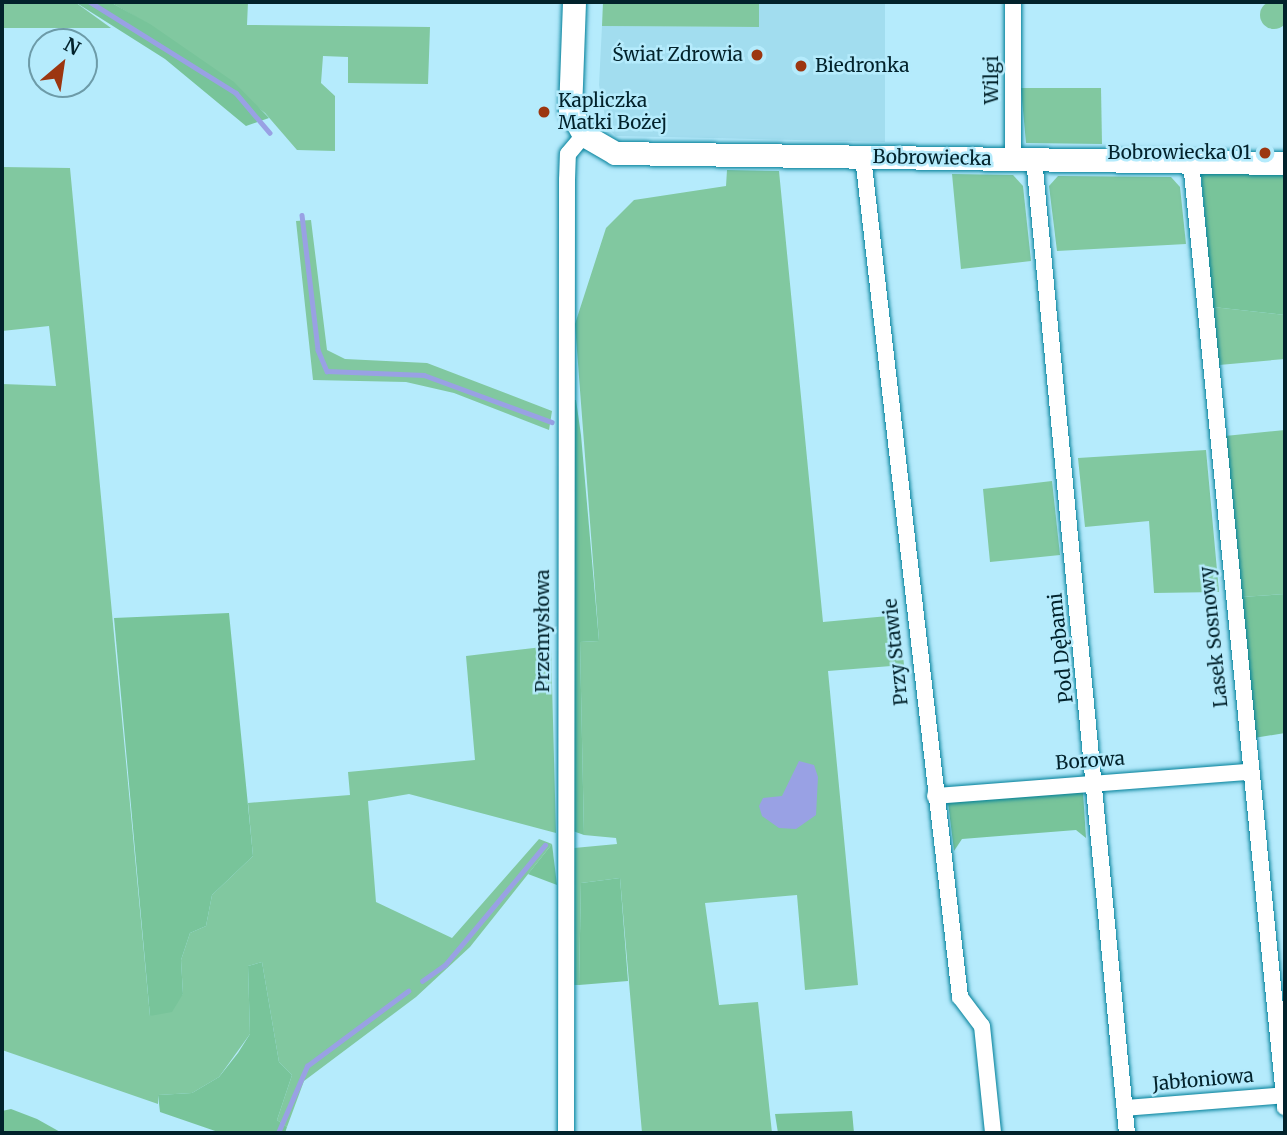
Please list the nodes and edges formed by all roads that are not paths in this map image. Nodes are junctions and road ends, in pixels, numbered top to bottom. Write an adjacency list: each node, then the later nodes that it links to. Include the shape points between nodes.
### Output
1 (574, 2): 3 (street, via 570,110)
2 (1013, 2): 5 (street, Wilgi)
3 (584, 135): 4 (street, Bobrowiecka, via 624,154); 14 (street, Przemysłowa, via 568,154 567,180)
4 (863, 157): 5 (street, Bobrowiecka); 10 (street, Przy Stawie)
5 (1023, 159): 6 (street, Bobrowiecka); 9 (street, Pod Dębami)
6 (1191, 162): 7 (street, Bobrowiecka); 8 (street, Lasek Sosnowy)
7 (1285, 163)
8 (1248, 772): 9 (street, Borowa); 11 (street, Lasek Sosnowy)
9 (1095, 781): 10 (street, Borowa); 13 (street, Pod Dębami)
10 (935, 796): 15 (street, Przy Stawie, via 960,997 982,1026)
11 (1284, 1095): 12 (street, Lasek Sosnowy); 13 (street, Jabłoniowa)
12 (1285, 1107)
13 (1125, 1108): 16 (street, Pod Dębami)
14 (566, 1133)
15 (993, 1133)
16 (1127, 1133)

